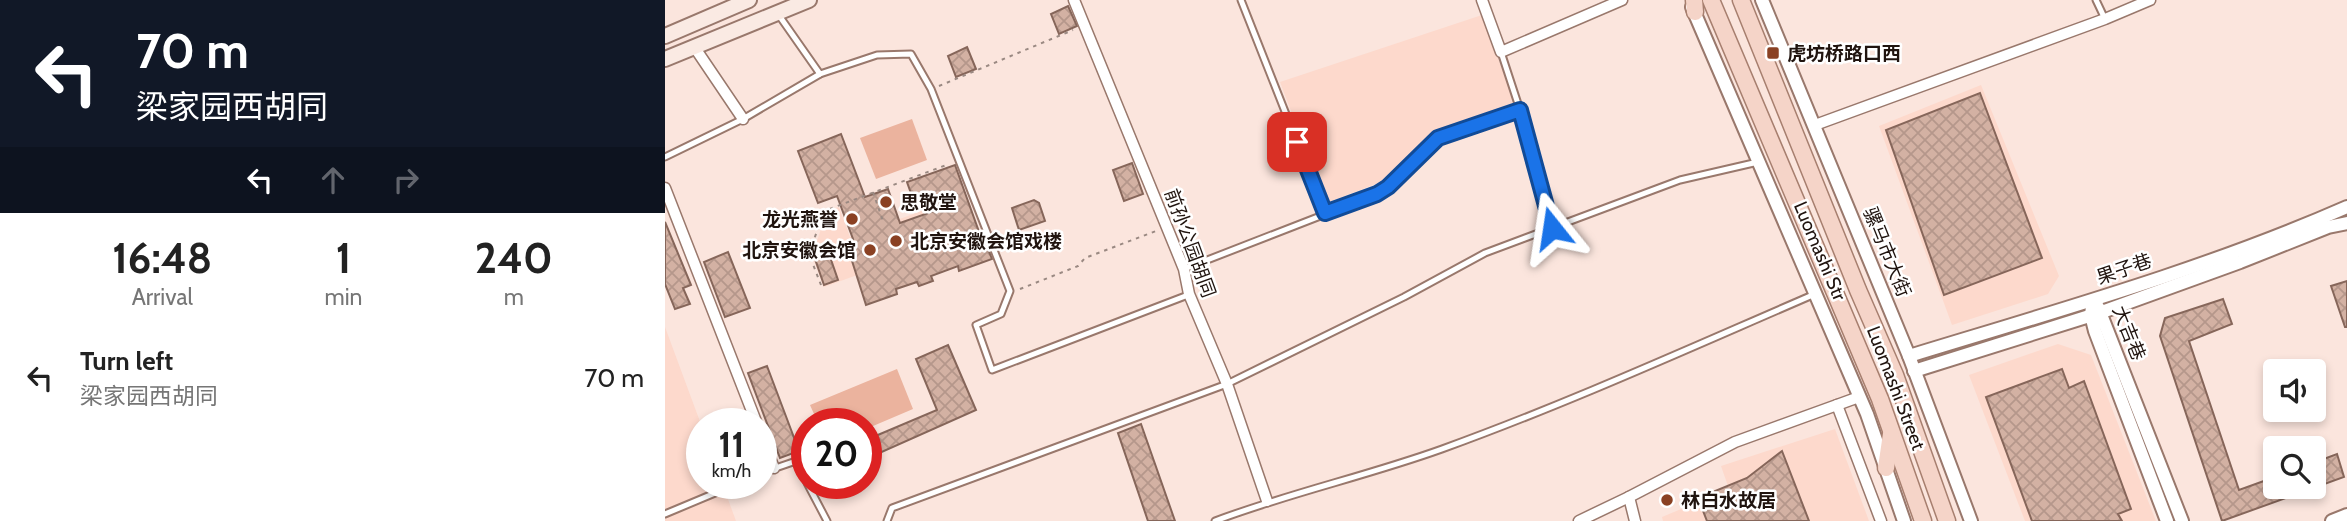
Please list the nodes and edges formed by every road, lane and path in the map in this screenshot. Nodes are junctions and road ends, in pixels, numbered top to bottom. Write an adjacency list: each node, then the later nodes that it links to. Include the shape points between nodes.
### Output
1 (748, 0): 16 (main road)
2 (809, 0): 13 (main road)
3 (1074, 0): 15 (street, 前孙公园胡同)
4 (1241, 0): 31 (lane)
5 (1482, 0): 18 (street)
6 (1622, 0): 18 (street)
7 (1711, 0): 49 (main road, Luomashi Street)
8 (1741, 0): 65 (main road, Luomashi Str, via 1895,375)
9 (1762, 0): 24 (street, 骡马市大街)
10 (2096, 0): 14 (lane)
11 (2150, 0): 14 (street)
12 (1693, 4): 27 (street, Luomashi Str)
13 (777, 12): 17 (main road); 20 (lane)
14 (2105, 19): 24 (street)
15 (1083, 26): 21 (path); 34 (street, 前孙公园胡同)
16 (665, 36)
17 (695, 48): 19 (main road); 23 (street)
18 (1501, 52): 22 (lane)
19 (665, 59)
20 (820, 74): 21 (lane, via 877,55 911,54); 23 (lane)
21 (931, 89): 26 (lane)
22 (1520, 110): 31 (lane, via 1438,138 1388,187); 35 (lane)
23 (743, 119): 25 (lane)
24 (1815, 125): 43 (street, 骡马市大街)
25 (665, 157)
26 (960, 160): 29 (path); 38 (lane)
27 (1759, 162): 35 (lane, via 1680,180); 40 (street, Luomashi Str)
28 (665, 188): 48 (street)
29 (873, 192): 33 (path); 37 (path, via 824,211 809,254)
30 (2347, 207): 41 (street, 果子巷)
31 (1325, 213): 36 (lane)
32 (2347, 223): 42 (street, 果子巷)
33 (884, 224)
34 (1167, 227): 36 (street, 前孙公园胡同); 38 (path)
35 (1552, 228): 45 (lane, via 1485,253)
36 (1184, 269): 39 (street, 前孙公园胡同)
37 (821, 285)
38 (1009, 293): 39 (lane, via 1001,314 976,326 992,370)
39 (1189, 294): 45 (street, 前孙公园胡同)
40 (1815, 294): 46 (street, Luomashi Str); 54 (lane, via 1441,449)
41 (2093, 300): 42 (street, 大吉巷); 43 (street, 果子巷)
42 (2096, 314): 44 (street, 果子巷); 67 (street, 大吉巷); 68 (street, 大吉巷)
43 (1909, 356): 44 (street, 骡马市大街)
44 (1914, 371): 66 (street, 骡马市大街)
45 (1227, 384): 54 (street, 前孙公园胡同); 58 (lane, via 892,508)
46 (1859, 397): 47 (street); 50 (street, Luomashi Str)
47 (1837, 405): 51 (street, via 1735,442); 62 (street)
48 (751, 408)
49 (1891, 432): 50 (main road); 64 (main road, Luomashi Street)
50 (1886, 468): 63 (street, Luomashi Str)
51 (1629, 497): 60 (street); 61 (street)
52 (701, 499): 55 (lane)
53 (815, 499): 57 (lane)
54 (1267, 501): 59 (lane)
55 (665, 514)
56 (2347, 515): 69 (street)
57 (827, 521)
58 (887, 521)
59 (1215, 521)
60 (1579, 521)
61 (1635, 521)
62 (1881, 521)
63 (1904, 521)
64 (1923, 521)
65 (1947, 521)
66 (1971, 521)
67 (2167, 521)
68 (2182, 521)
69 (2332, 521)

